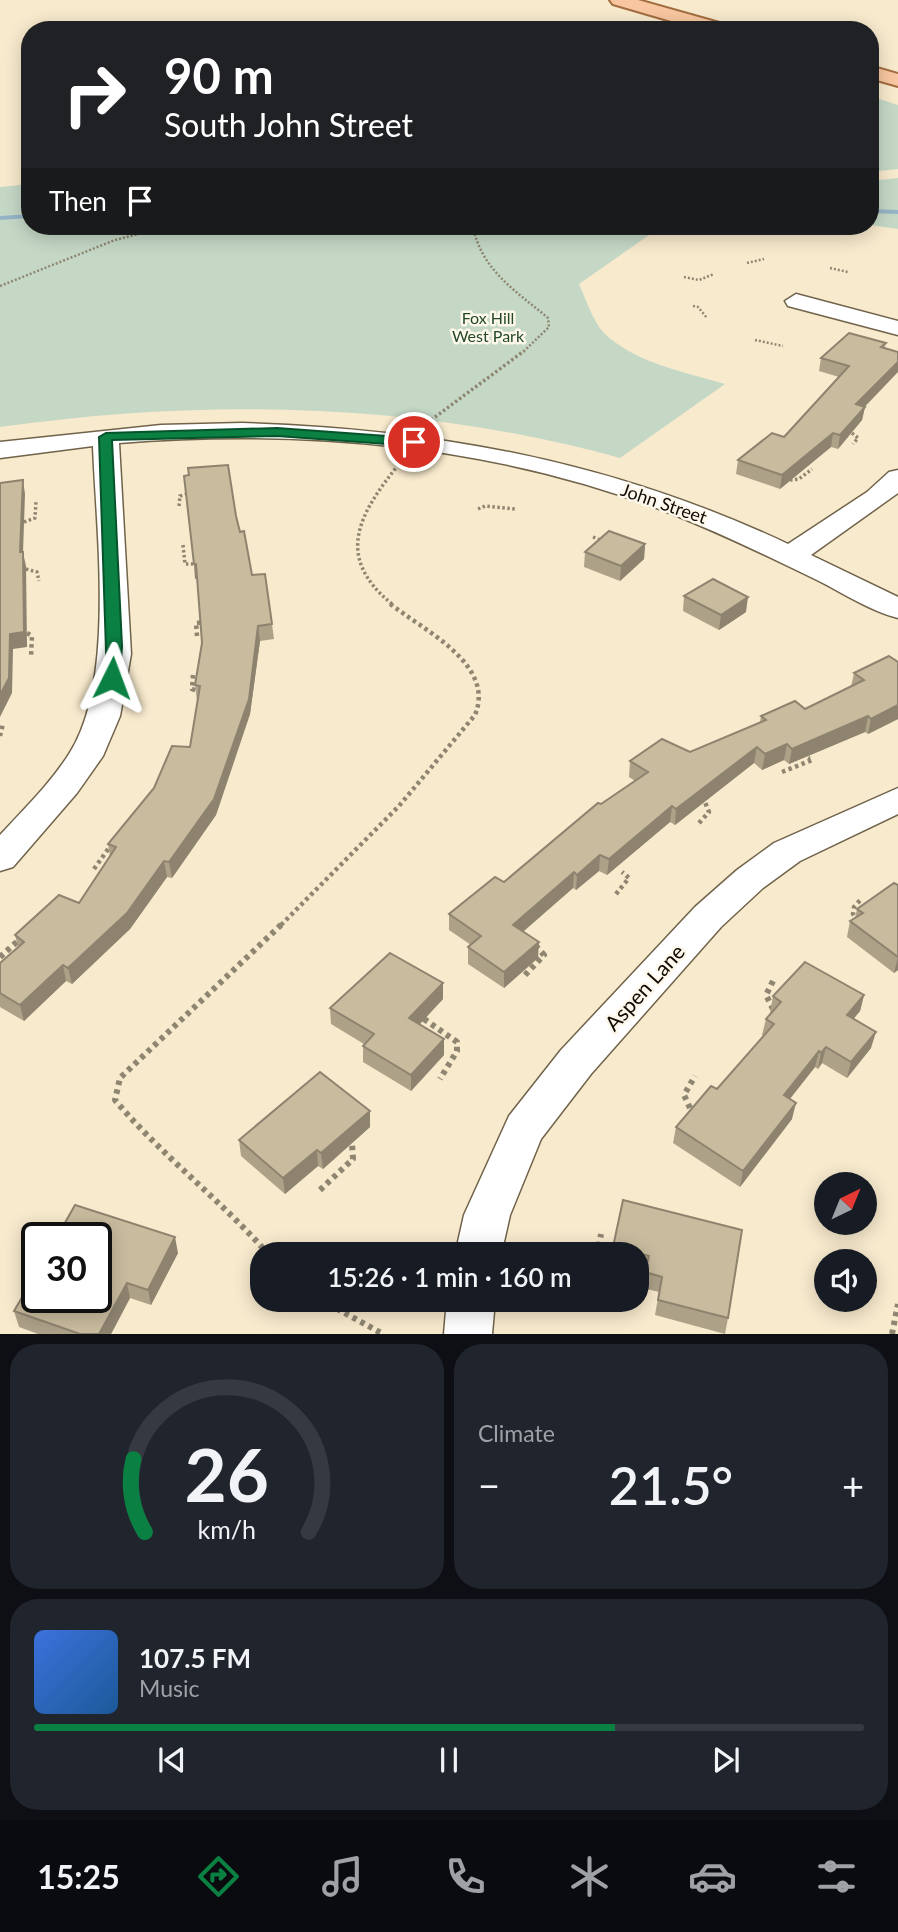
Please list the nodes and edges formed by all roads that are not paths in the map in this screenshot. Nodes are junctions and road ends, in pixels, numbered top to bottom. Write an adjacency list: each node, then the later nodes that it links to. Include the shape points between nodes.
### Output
1 (619, 0): 2 (main road)
2 (692, 21)
3 (879, 75): 4 (main road)
4 (898, 80)
5 (796, 301): 6 (street)
6 (898, 328)
7 (106, 437): 8 (street, John Street); 10 (street, John Street, via 277,432 499,457 641,494); 13 (street, via 115,654 104,716 86,756 65,785)
8 (0, 450)
9 (898, 478): 10 (street, via 877,498)
10 (791, 555): 11 (street, John Street)
11 (898, 609)
12 (898, 800): 14 (street, Aspen Lane, via 787,852 708,917 569,1070 524,1129 487,1215)
13 (0, 858)
14 (481, 1242)
15 (470, 1312): 16 (street)
16 (468, 1334)

